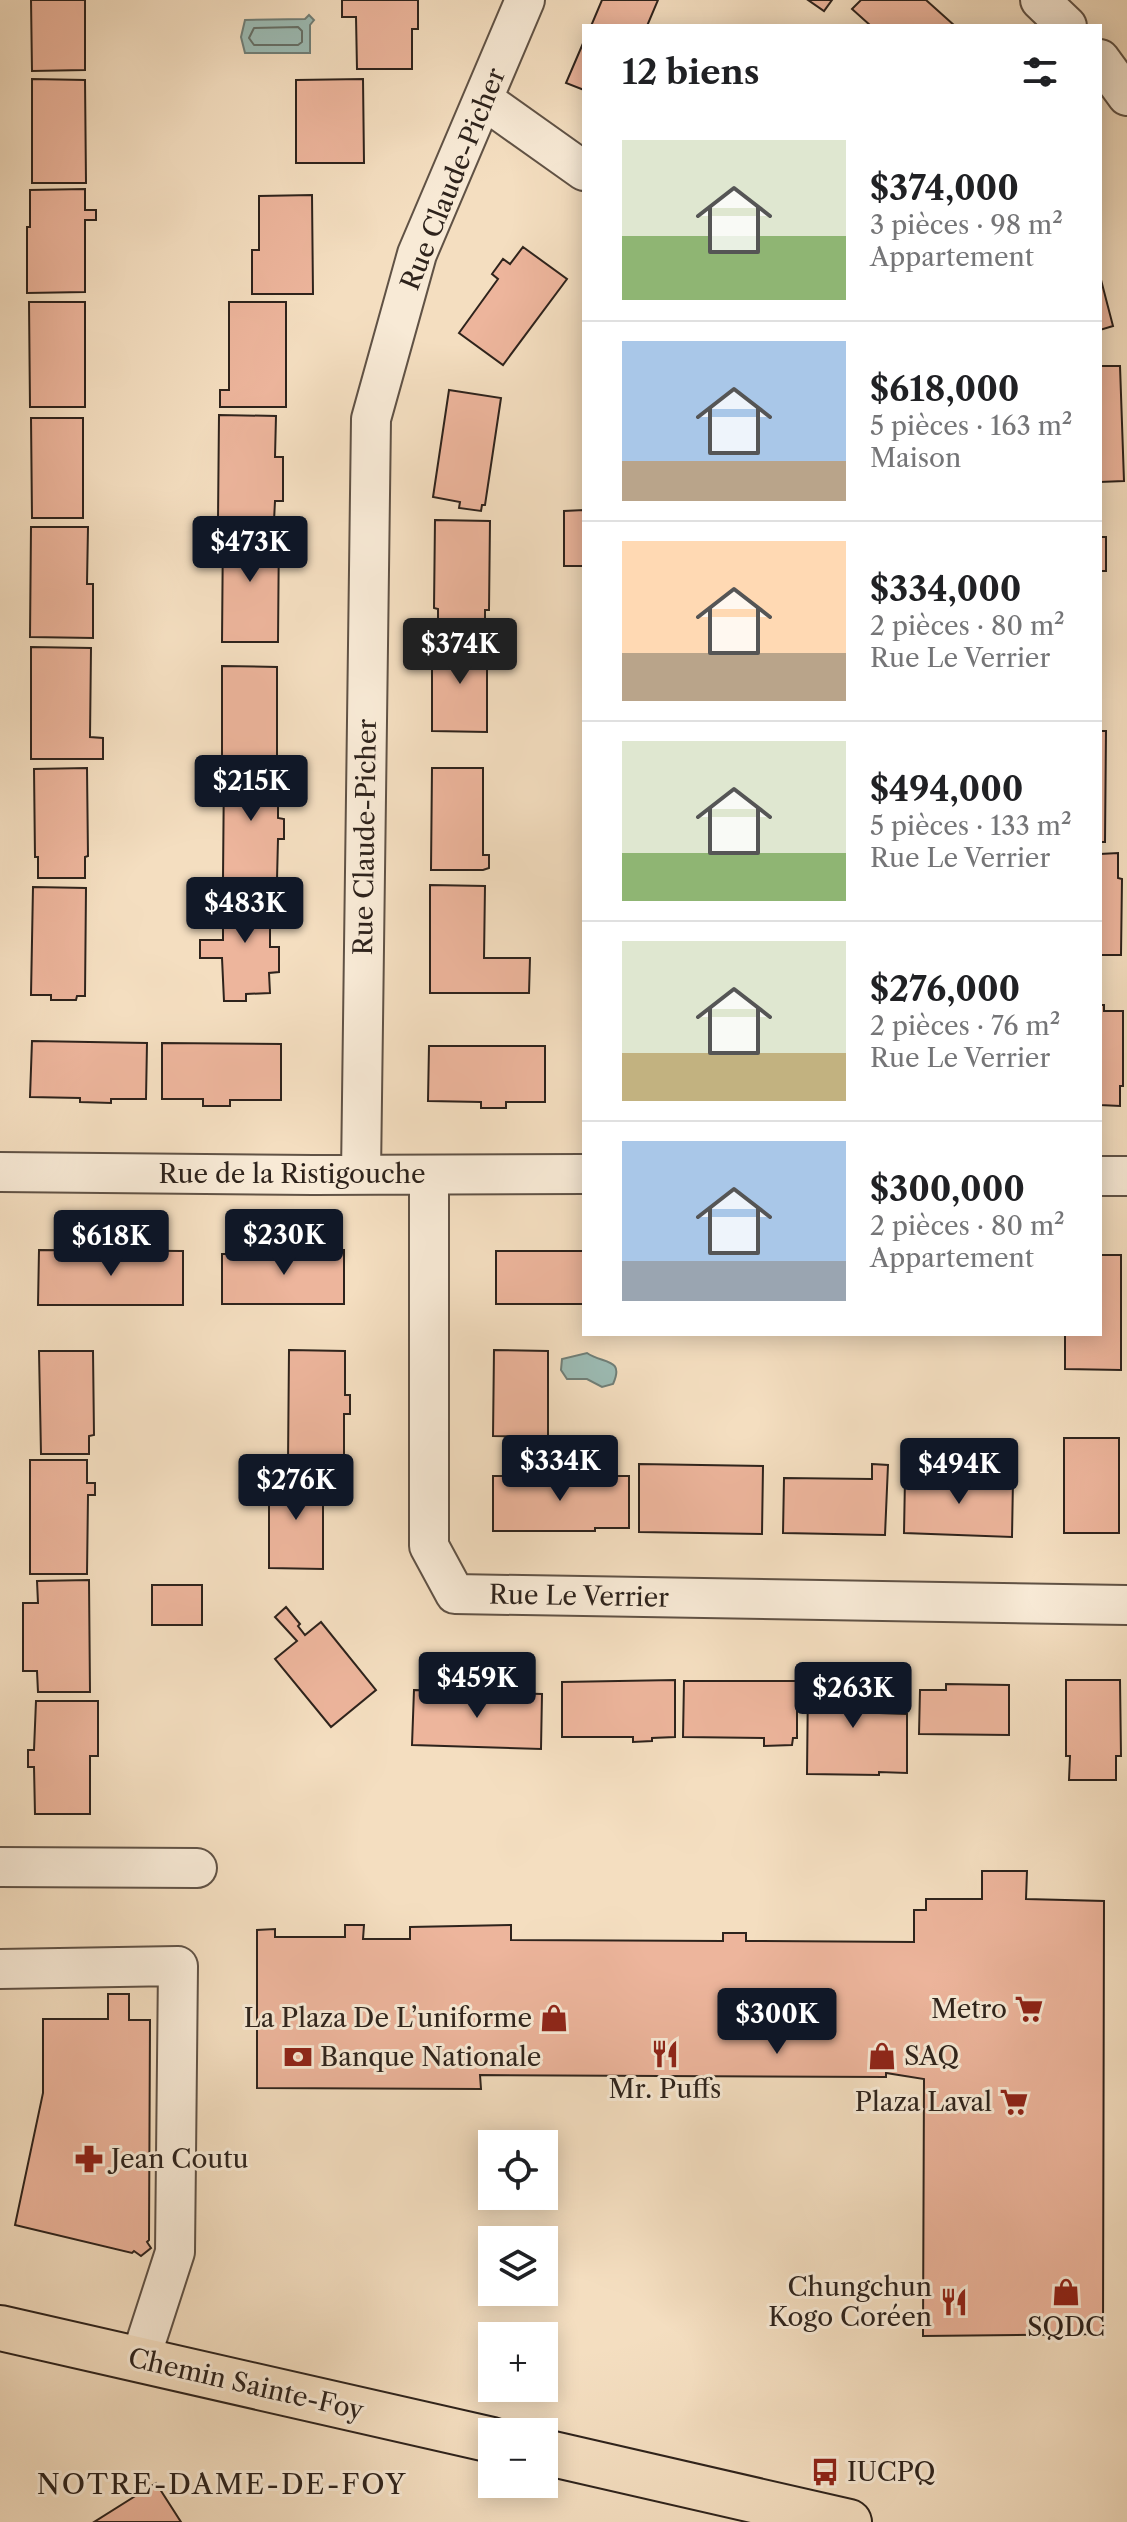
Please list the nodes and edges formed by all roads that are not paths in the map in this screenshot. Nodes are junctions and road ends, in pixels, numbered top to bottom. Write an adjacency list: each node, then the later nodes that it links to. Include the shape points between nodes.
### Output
1 (525, 0): 6 (street, Rue Claude-Picher)
2 (1040, 0): 3 (street)
3 (1065, 24)
4 (1102, 62): 5 (street)
5 (1127, 96)
6 (484, 100): 7 (street); 9 (street, Rue Claude-Picher, via 417,254 371,419)
7 (582, 170)
8 (0, 1172): 9 (street, Rue de la Ristigouche)
9 (361, 1174): 11 (street, Rue de la Ristigouche)
10 (582, 1174): 11 (street, Rue de la Ristigouche)
11 (429, 1175): 14 (street, Rue Le Verrier, via 429,1546 455,1594)
12 (1102, 1176): 13 (street)
13 (1127, 1176)
14 (1127, 1605)
15 (0, 1867): 16 (street)
16 (197, 1868)
17 (0, 1969): 19 (street, via 178,1966 175,2252)
18 (0, 2328): 19 (main road, Chemin Sainte-Foy)
19 (140, 2360): 20 (main road, Chemin Sainte-Foy)
20 (478, 2437)
21 (558, 2455): 22 (main road)
22 (849, 2522)

